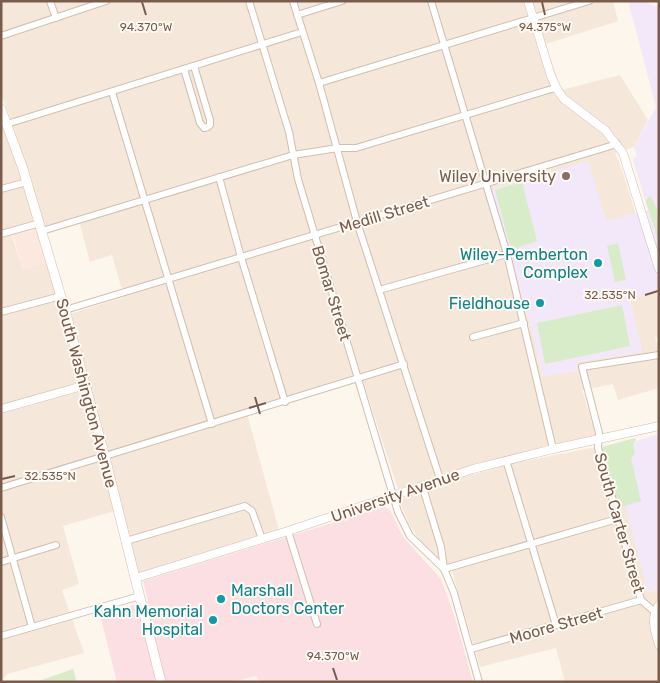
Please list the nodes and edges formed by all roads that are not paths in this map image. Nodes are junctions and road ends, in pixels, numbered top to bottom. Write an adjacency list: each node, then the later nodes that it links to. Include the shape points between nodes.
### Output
1 (50, 1): 10 (street)
2 (106, 1): 10 (street)
3 (250, 1): 14 (street, Bomar Street)
4 (293, 1): 9 (street)
5 (342, 1): 9 (street)
6 (431, 1): 15 (street)
7 (528, 1): 11 (street)
8 (589, 1): 11 (street)
9 (297, 15): 12 (street)
10 (56, 18): 13 (street)
11 (533, 19): 15 (street); 19 (street)
12 (302, 32): 14 (street); 18 (street)
13 (1, 36)
14 (262, 44): 16 (street); 26 (street, Bomar Street)
15 (444, 46): 18 (street); 22 (street)
16 (194, 66): 17 (street); 17 (street, via 210,120 208,127 204,128 200,123)
17 (184, 69): 20 (street)
18 (319, 83): 25 (street)
19 (555, 88): 22 (street); 24 (street)
20 (112, 92): 23 (street); 31 (street)
21 (1, 109): 23 (main road, South Washington Avenue)
22 (465, 115): 25 (street, via 356,148); 29 (street)
23 (4, 120): 28 (main road, South Washington Avenue)
24 (617, 144): 29 (street, Medill Street); 38 (street, via 628,166)
25 (338, 148): 26 (street); 32 (street)
26 (294, 155): 27 (street); 35 (street, Bomar Street)
27 (219, 177): 31 (street); 37 (street)
28 (27, 182): 30 (street); 33 (main road, South Washington Avenue)
29 (485, 184): 32 (street, Medill Street); 36 (street)
30 (1, 189)
31 (144, 200): 33 (street); 39 (street)
32 (357, 222): 35 (street, Medill Street); 40 (street)
33 (41, 227): 34 (street); 41 (main road, South Washington Avenue)
34 (1, 234)
35 (315, 235): 37 (street, Medill Street); 48 (street, Bomar Street)
36 (507, 254): 40 (street); 44 (street)
37 (241, 257): 39 (street, Medill Street); 50 (street)
38 (659, 269)
39 (169, 279): 42 (street, Medill Street); 52 (street)
40 (379, 290): 47 (street)
41 (61, 296): 42 (main road, South Washington Avenue); 43 (street)
42 (65, 310): 49 (main road, South Washington Avenue)
43 (1, 312)
44 (524, 324): 45 (street); 55 (street)
45 (473, 337)
46 (659, 355): 54 (street, South Carter Street, via 582,367)
47 (404, 364): 48 (street); 58 (street)
48 (358, 380): 50 (street); 61 (street, Bomar Street)
49 (86, 386): 51 (street); 56 (main road, South Washington Avenue)
50 (285, 402): 52 (street)
51 (1, 409)
52 (212, 424): 56 (street)
53 (659, 426): 54 (street, University Avenue)
54 (598, 440): 55 (street, University Avenue); 63 (street, South Carter Street)
55 (553, 449): 57 (street, University Avenue)
56 (105, 457): 60 (street); 66 (main road, South Washington Avenue)
57 (506, 460): 58 (street, University Avenue); 67 (street)
58 (440, 479): 59 (street, University Avenue)
59 (422, 485): 61 (street, University Avenue); 71 (street, via 441,547)
60 (1, 488)
61 (394, 496): 64 (street, University Avenue); 71 (street, Bomar Street, via 407,531)
62 (1, 517): 69 (street)
63 (618, 518): 67 (street); 74 (street, South Carter Street)
64 (288, 531): 65 (street, University Avenue); 76 (street)
65 (262, 539): 66 (street, via 252,511 245,506); 72 (street, University Avenue)
66 (126, 541): 72 (main road, South Washington Avenue)
67 (530, 543): 71 (street); 77 (street)
68 (56, 545): 69 (street)
69 (14, 558): 70 (street); 78 (street)
70 (1, 562)
71 (444, 569): 81 (street)
72 (136, 578): 73 (main road, South Washington Avenue)
73 (140, 596): 78 (street); 82 (main road, South Washington Avenue)
74 (640, 600): 75 (street, South Carter Street); 77 (street, Moore Street)
75 (657, 608): 80 (street, South Carter Street, via 653,622)
76 (317, 624)
77 (556, 625): 81 (street, Moore Street)
78 (32, 627): 79 (street)
79 (1, 636)
80 (658, 641)
81 (471, 650): 83 (street)
82 (161, 682)
83 (479, 682)

